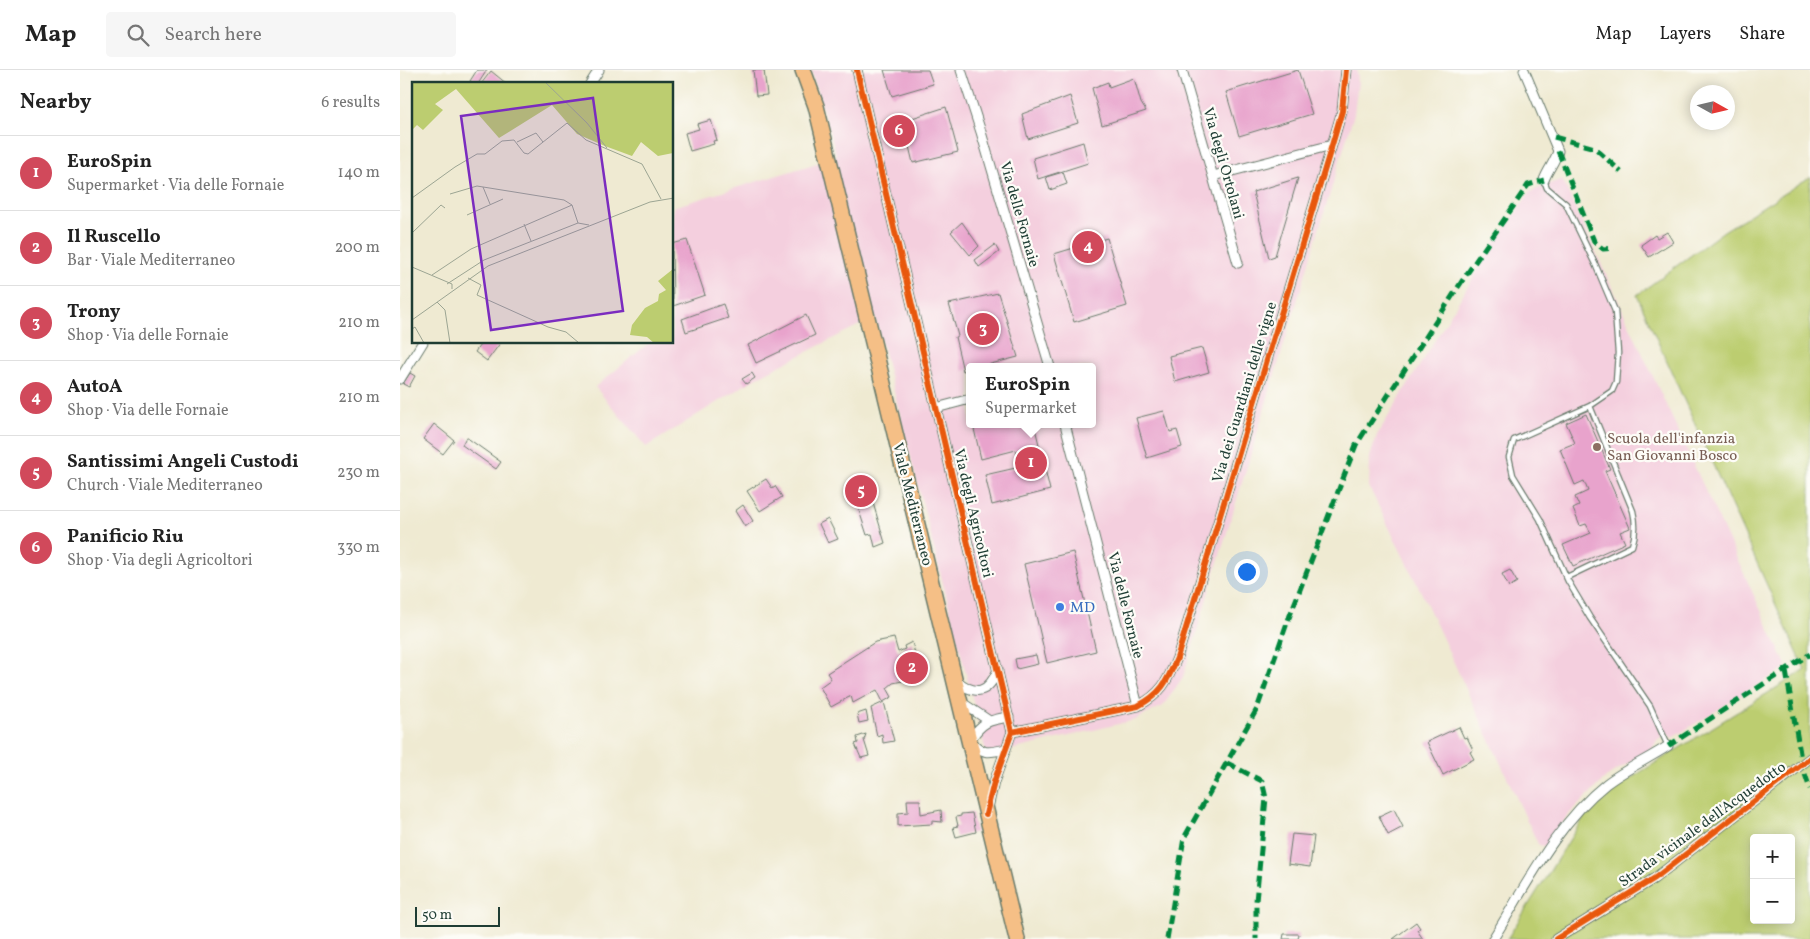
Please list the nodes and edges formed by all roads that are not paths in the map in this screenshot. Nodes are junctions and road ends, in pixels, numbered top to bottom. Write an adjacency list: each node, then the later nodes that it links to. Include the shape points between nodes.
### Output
1 (599, 70): 8 (street)
2 (803, 70): 22 (main road, Viale Mediterraneo, via 816,106)
3 (857, 70): 18 (street, Via degli Agricoltori)
4 (961, 70): 14 (street, Via delle Fornaie)
5 (1182, 70): 10 (street, Via degli Ortolani)
6 (1346, 70): 9 (street, Via dei Guardiani delle vigne, via 1342,111)
7 (1524, 70): 11 (street, via 1558,151)
8 (591, 82)
9 (1332, 145): 10 (street); 24 (street, Via dei Guardiani delle vigne, via 1177,658 1167,682 1154,698)
10 (1213, 176): 12 (street, Via degli Ortolani)
11 (1544, 180): 17 (lane, via 1547,188 1566,204 1614,311 1618,353 1616,382 1612,391)
12 (1238, 263)
13 (421, 344): 15 (street)
14 (1049, 363)
15 (400, 379)
16 (966, 400): 18 (street)
17 (1590, 406): 20 (lane, via 1633,511 1635,537 1632,546); 20 (lane, via 1522,434 1514,440 1508,457 1512,475 1540,519)
18 (936, 408): 21 (street, Via degli Agricoltori)
19 (1066, 428): 24 (street, Via delle Fornaie)
20 (1566, 576): 29 (lane, via 1590,618 1650,706)
21 (998, 670): 22 (street, via 992,684 983,690 967,689); 25 (street, Via degli Agricoltori)
22 (956, 680): 23 (main road, Viale Mediterraneo)
23 (961, 702): 26 (street); 28 (main road, Viale Mediterraneo)
24 (1138, 706): 27 (street)
25 (1009, 717): 26 (street); 27 (street, Via degli Agricoltori)
26 (988, 720): 28 (street)
27 (1012, 732): 30 (street)
28 (970, 740): 30 (street, via 978,750); 32 (main road, Viale Mediterraneo)
29 (1668, 746): 34 (street, via 1607,783 1579,809 1543,858)
30 (1006, 749): 32 (street)
31 (1810, 758): 35 (street, Strada vicinale dell'Acquedotto, via 1655,878)
32 (986, 814): 33 (main road, Viale Mediterraneo)
33 (1017, 939)
34 (1493, 939)
35 (1556, 939)

